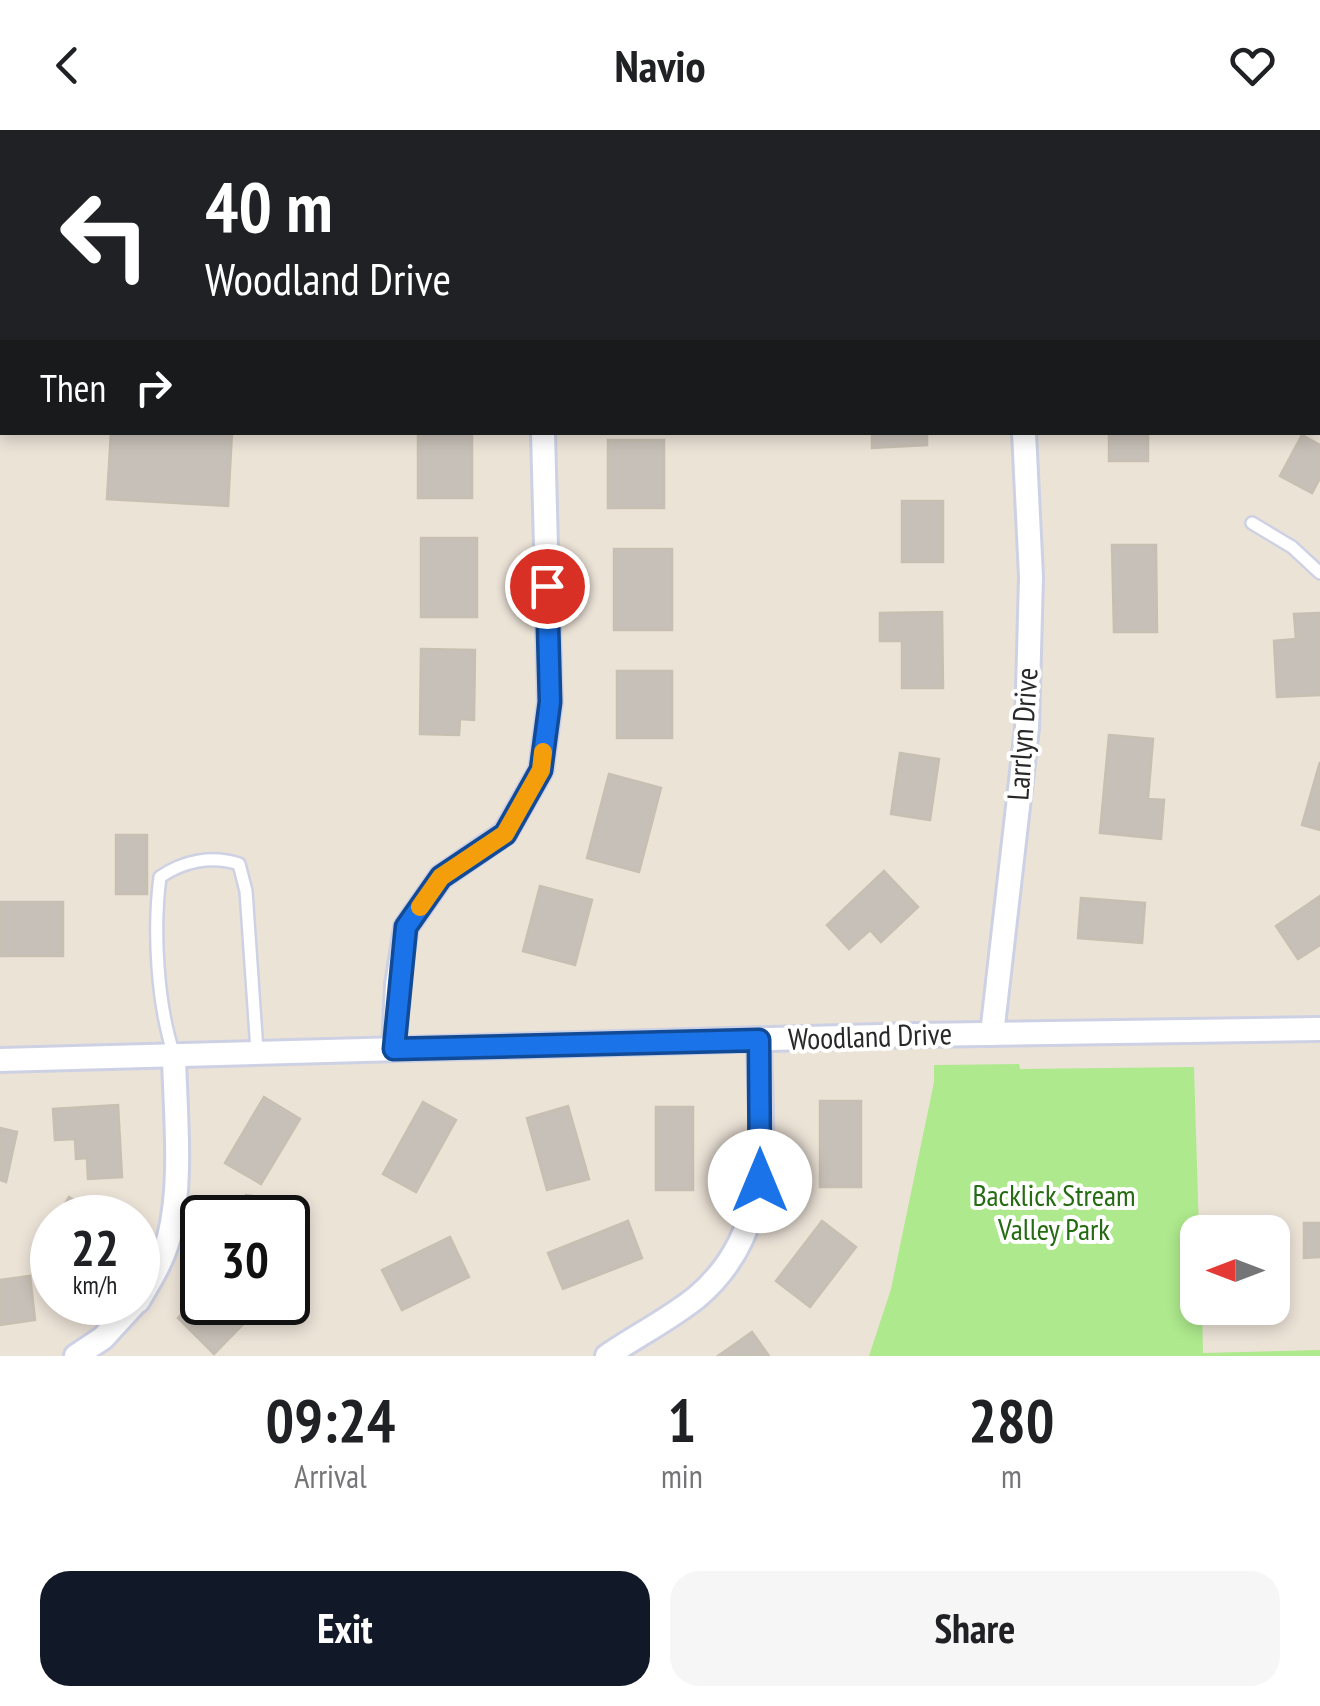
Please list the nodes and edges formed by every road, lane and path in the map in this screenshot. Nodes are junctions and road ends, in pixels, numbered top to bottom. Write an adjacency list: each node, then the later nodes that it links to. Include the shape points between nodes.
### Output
1 (543, 435): 8 (street, via 550,702 541,770 505,834 441,877 406,927)
2 (1024, 435): 6 (street, Larrlyn Drive, via 1027,728)
3 (1252, 524): 4 (lane)
4 (1320, 573)
5 (1320, 1028): 6 (street, Woodland Drive)
6 (992, 1034): 7 (street, Woodland Drive)
7 (759, 1040): 8 (street, Woodland Drive); 15 (street, via 760,1181 739,1245 695,1298)
8 (394, 1049): 9 (street, Woodland Drive)
9 (257, 1051): 10 (street, Woodland Drive); 10 (lane, via 246,890 239,864 224,859 175,866 160,877 162,994)
10 (174, 1055): 11 (street, Woodland Drive); 12 (street, via 175,1203)
11 (0, 1060)
12 (160, 1261)
13 (116, 1325): 14 (street)
14 (76, 1356)
15 (607, 1356)

